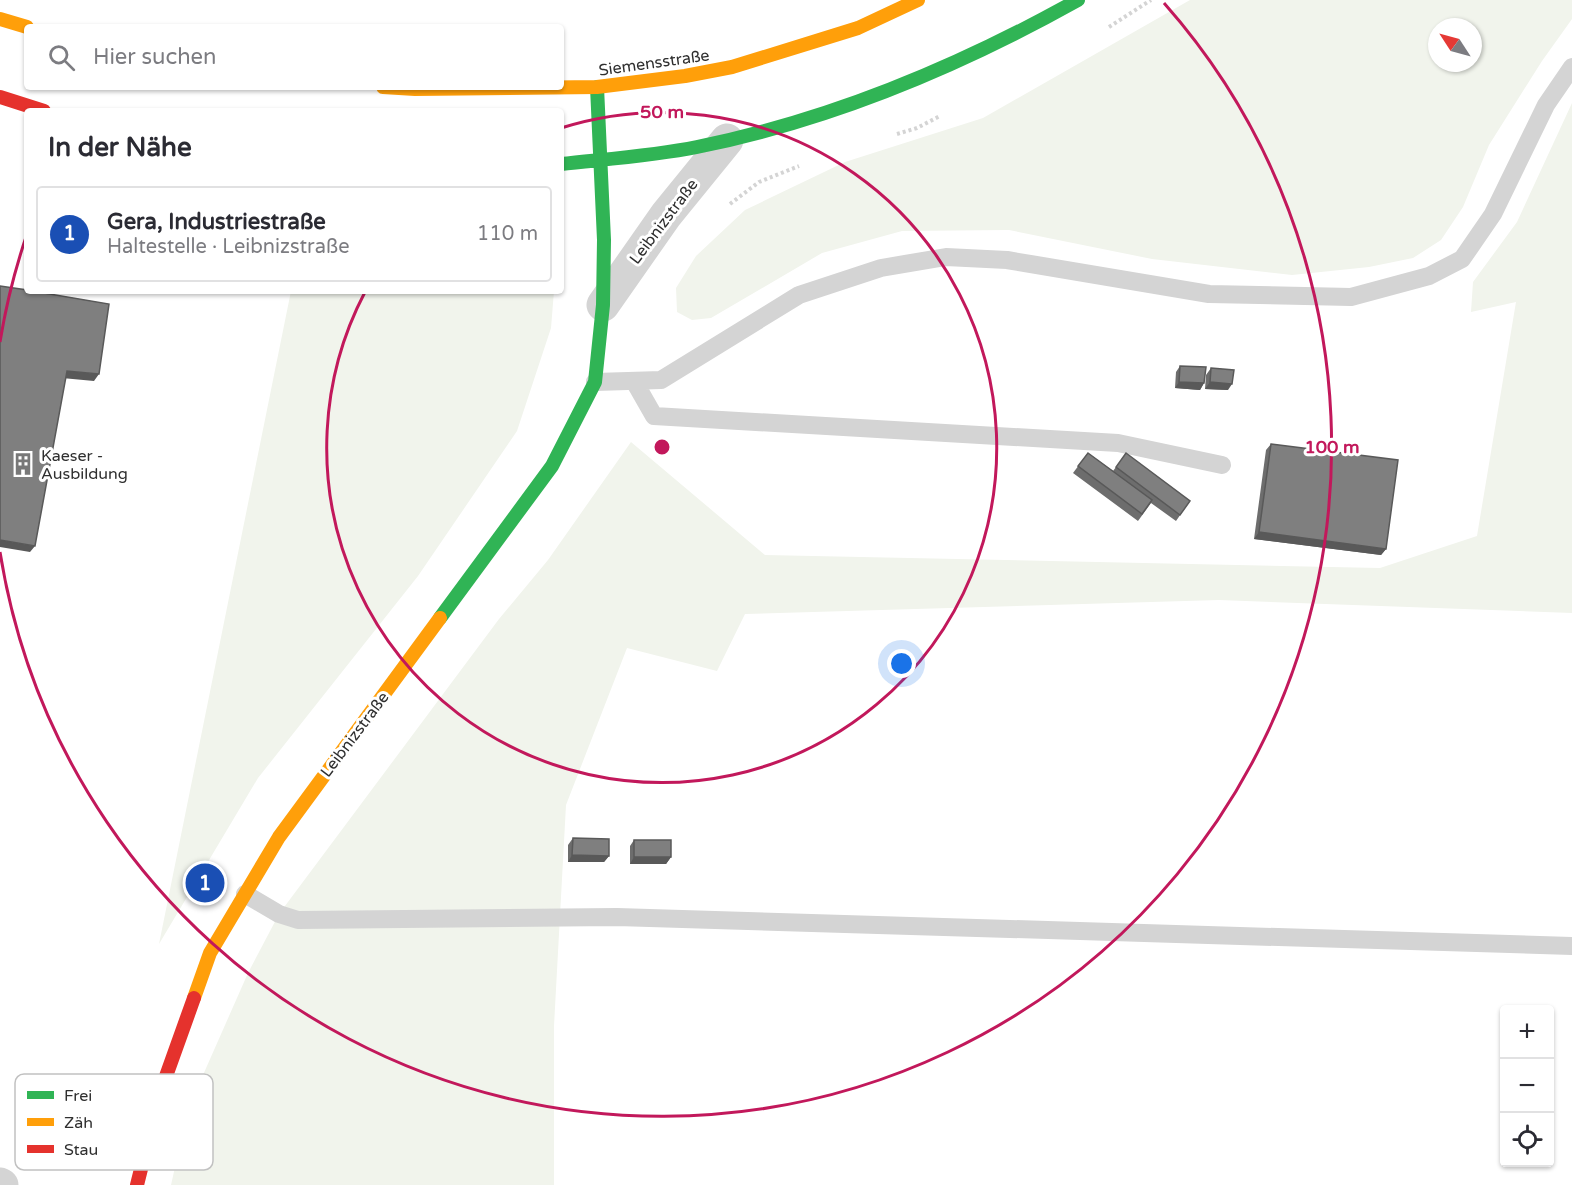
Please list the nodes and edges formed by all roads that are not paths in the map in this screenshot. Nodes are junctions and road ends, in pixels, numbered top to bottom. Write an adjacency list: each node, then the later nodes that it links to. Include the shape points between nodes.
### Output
1 (918, 0): 7 (main road, Siemensstraße, via 858,28 732,67)
2 (1078, 0): 10 (main road, via 1020,33 896,89 775,130)
3 (0, 19): 4 (main road)
4 (24, 26)
5 (1572, 67): 14 (lane, via 1546,105 1493,214 1462,259 1429,276 1351,297 1209,294 1007,260 946,257 881,268 799,295 661,380)
6 (564, 87): 7 (main road, Siemensstraße)
7 (597, 87): 11 (main road, Leibnizstraße)
8 (0, 97): 9 (main road)
9 (35, 108)
10 (727, 140): 11 (main road); 13 (street, Leibnizstraße, via 666,215)
11 (601, 159): 12 (main road); 13 (main road, Leibnizstraße)
12 (564, 164)
13 (603, 304): 15 (main road, Leibnizstraße)
14 (634, 381): 15 (lane); 16 (lane, via 654,416 1118,443)
15 (595, 382): 17 (main road, Leibnizstraße, via 552,466 279,837)
16 (1222, 465)
17 (245, 894): 18 (lane, via 298,920 617,917); 19 (main road, Leibnizstraße, via 210,953)
18 (1572, 946)
19 (167, 1074)
20 (141, 1170): 21 (main road, Leibnizstraße)
21 (137, 1185)

